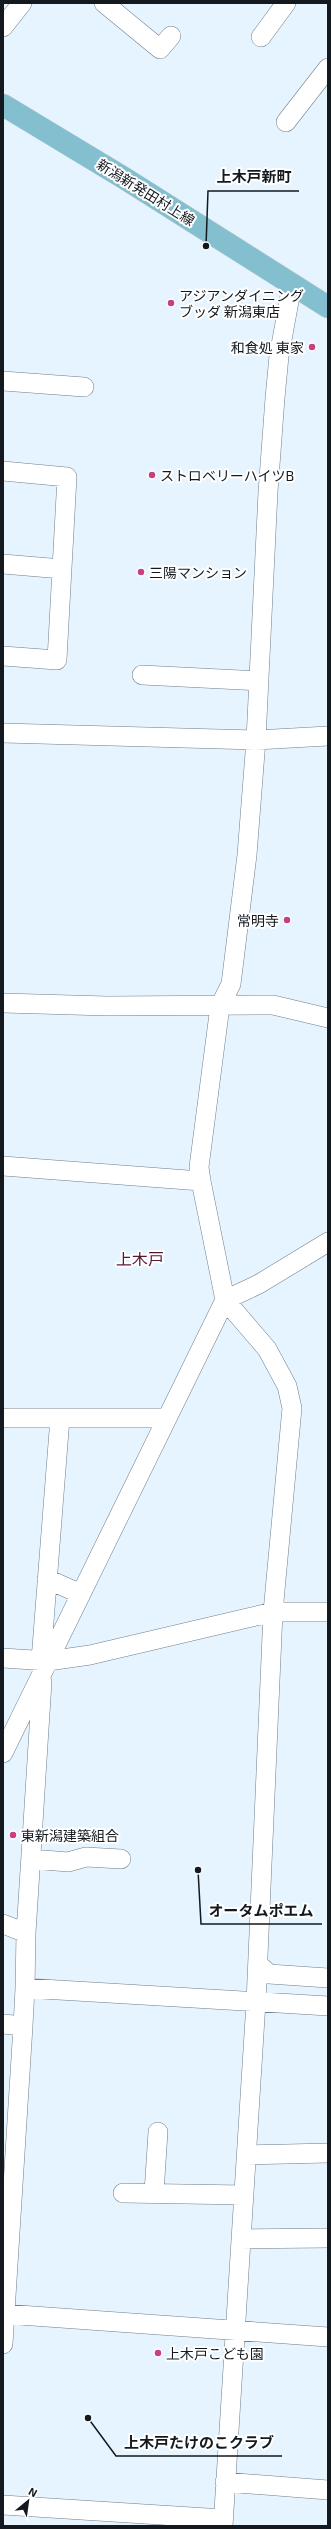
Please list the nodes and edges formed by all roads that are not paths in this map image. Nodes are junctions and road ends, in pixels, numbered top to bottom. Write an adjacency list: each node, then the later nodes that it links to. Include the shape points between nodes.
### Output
1 (22, 3): 4 (street)
2 (104, 3): 5 (street, via 160,49)
3 (286, 3): 6 (street)
4 (3, 27)
5 (171, 36)
6 (261, 37)
7 (328, 68): 9 (street)
8 (3, 105): 10 (main road, 新潟新発田村上線, via 124,178)
9 (286, 122)
10 (292, 285): 11 (main road, 新潟新発田村上線); 19 (street, via 278,356 268,492)
11 (328, 308)
12 (3, 381): 13 (street)
13 (84, 387)
14 (3, 471): 16 (street, via 67,477)
15 (3, 564): 16 (street)
16 (62, 568): 17 (street, via 56,660)
17 (3, 656)
18 (142, 675): 19 (street)
19 (259, 681): 22 (street)
20 (3, 733): 22 (street)
21 (328, 736): 22 (street)
22 (256, 740): 24 (street, via 239,930 231,984)
23 (3, 1003): 24 (street)
24 (220, 1006): 25 (street, via 273,1005); 27 (street, via 199,1167)
25 (328, 1018)
26 (3, 1166): 27 (street)
27 (201, 1181): 29 (street)
28 (328, 1242): 29 (street, via 259,1284)
29 (225, 1300): 32 (street); 35 (street, via 267,1349 287,1386 292,1408)
30 (3, 1418): 31 (street)
31 (60, 1418): 32 (street); 33 (street)
32 (166, 1418): 34 (street)
33 (47, 1578): 34 (street); 38 (street)
34 (81, 1594): 38 (street)
35 (273, 1612): 36 (street); 38 (street); 44 (street)
36 (328, 1612)
37 (3, 1658): 38 (street)
38 (44, 1665): 39 (street); 40 (street)
39 (3, 1752)
40 (32, 1859): 41 (street, via 68,1862 86,1857); 43 (street)
41 (121, 1859)
42 (3, 1924): 43 (street)
43 (26, 1932): 46 (street)
44 (258, 1964): 45 (street, via 269,1974); 47 (street)
45 (328, 1978)
46 (25, 1988): 47 (street); 50 (street)
47 (256, 2002): 48 (street); 53 (street)
48 (328, 2006)
49 (3, 2024): 50 (street)
50 (23, 2026): 59 (street)
51 (158, 2132): 55 (street)
52 (328, 2153): 53 (street)
53 (247, 2155): 56 (street)
54 (124, 2192): 55 (street)
55 (154, 2193): 56 (street)
56 (244, 2195): 58 (street)
57 (328, 2238): 58 (street)
58 (241, 2239): 61 (street)
59 (5, 2276): 60 (street)
60 (5, 2314): 61 (street); 63 (street)
61 (234, 2332): 62 (street); 64 (street)
62 (328, 2337)
63 (3, 2344)
64 (225, 2482): 65 (street); 67 (street)
65 (328, 2490)
66 (3, 2505): 67 (street)
67 (223, 2522)

